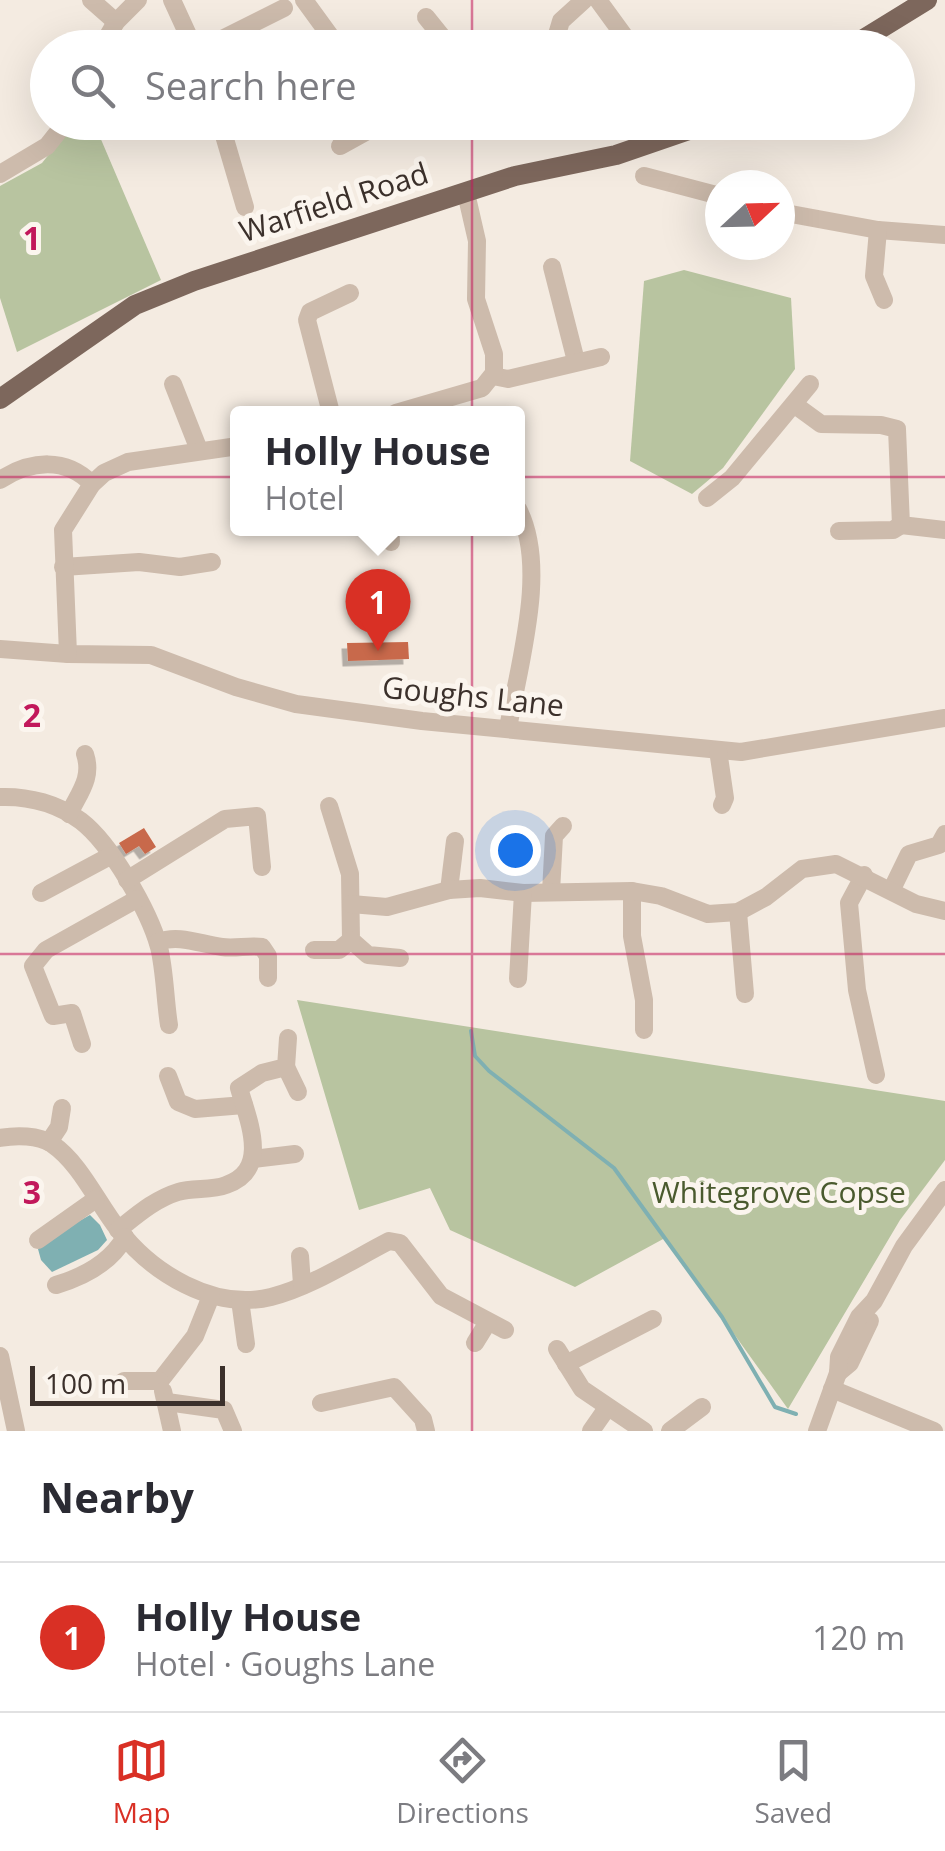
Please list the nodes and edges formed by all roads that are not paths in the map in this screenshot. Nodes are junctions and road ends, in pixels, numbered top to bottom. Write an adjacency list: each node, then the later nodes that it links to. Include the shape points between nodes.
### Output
1 (91, 0): 10 (street)
2 (138, 0): 10 (street)
3 (172, 0): 12 (street)
4 (584, 0): 16 (street)
5 (598, 0): 17 (street)
6 (928, 0): 18 (main road)
7 (308, 7): 14 (street)
8 (284, 8): 13 (street)
9 (426, 16): 15 (street)
10 (116, 22): 11 (street)
11 (111, 30)
12 (186, 30)
13 (240, 30)
14 (326, 30)
15 (437, 30)
16 (559, 30)
17 (620, 30)
18 (879, 30)
19 (52, 140): 25 (street)
20 (225, 140): 29 (street)
21 (350, 140): 23 (street)
22 (655, 140): 27 (main road, Warfield Road)
23 (340, 146)
24 (0, 152): 25 (street)
25 (3, 173)
26 (644, 176): 28 (street)
27 (466, 192): 38 (street, via 477,241 476,299 496,362); 41 (main road, Warfield Road, via 260,257 135,306)
28 (705, 192)
29 (245, 207)
30 (795, 215): 31 (street)
31 (878, 230): 32 (street); 35 (street, via 874,276)
32 (945, 235)
33 (552, 267): 37 (street)
34 (350, 294): 43 (street, via 310,312 307,320)
35 (884, 300)
36 (601, 357): 37 (street)
37 (576, 362): 38 (street, via 508,379)
38 (492, 376): 44 (street, via 482,388)
39 (174, 384): 46 (street)
40 (810, 384): 42 (street)
41 (0, 399)
42 (795, 405): 49 (street); 50 (street, via 821,424 897,429)
43 (329, 406)
44 (422, 406)
45 (230, 447): 46 (street)
46 (199, 450): 48 (street, via 128,462)
47 (0, 480): 48 (street, via 40,463 65,465)
48 (92, 484): 55 (street, via 64,530)
49 (707, 498)
50 (901, 524): 51 (street, via 893,530); 52 (street)
51 (839, 530)
52 (945, 530)
53 (525, 534): 59 (street, via 530,587)
54 (212, 562): 55 (street)
55 (63, 566): 57 (street)
56 (0, 649): 57 (street, Goughs Lane)
57 (68, 654): 59 (street, Goughs Lane, via 152,656 296,704)
58 (945, 718): 60 (street, Goughs Lane, via 741,752)
59 (508, 730): 60 (street, Goughs Lane)
60 (718, 750): 63 (street)
61 (85, 754): 65 (street, via 87,776)
62 (0, 797): 65 (street, via 29,798)
63 (722, 805)
64 (329, 806): 80 (street, via 350,874)
65 (68, 814): 69 (street)
66 (534, 833): 76 (street, via 558,831)
67 (945, 834): 74 (street, via 939,845 908,854)
68 (455, 842): 73 (street)
69 (110, 856): 72 (street); 77 (street)
70 (262, 867): 72 (street, via 257,816 225,819)
71 (864, 876): 74 (street); 82 (street, via 836,864 802,869); 95 (street, via 849,903 857,990)
72 (126, 880): 79 (street)
73 (450, 890): 78 (street); 80 (street, via 387,907)
74 (892, 890): 81 (street)
75 (632, 891): 76 (street); 82 (street, via 708,914); 91 (street)
76 (551, 892): 78 (street)
77 (42, 893)
78 (523, 893): 88 (street)
79 (138, 899): 84 (street); 93 (street, via 46,950 33,966 53,1016 72,1013)
80 (350, 904): 83 (street)
81 (945, 911)
82 (738, 912): 89 (street)
83 (351, 940): 85 (street, via 339,950); 86 (street, via 368,955)
84 (158, 942): 87 (street, via 262,947); 90 (street)
85 (314, 950)
86 (400, 958)
87 (268, 978)
88 (518, 978)
89 (745, 994)
90 (169, 1025)
91 (644, 1030)
92 (288, 1038): 94 (street)
93 (82, 1044)
94 (286, 1068): 97 (street); 98 (street, via 239,1088)
95 (876, 1075)
96 (168, 1076): 98 (street, via 178,1102 195,1109)
97 (298, 1092)
98 (244, 1105): 103 (street)
99 (62, 1108): 101 (street)
100 (0, 1138): 101 (street)
101 (49, 1142): 105 (street)
102 (294, 1154): 103 (street)
103 (253, 1159): 106 (street, via 228,1185 180,1191 150,1204)
104 (945, 1190): 118 (street, via 904,1246 850,1363)
105 (96, 1199): 106 (street); 107 (street)
106 (122, 1234): 110 (street, via 115,1253); 111 (street, via 170,1278)
107 (38, 1240)
108 (300, 1256): 109 (street)
109 (302, 1284): 112 (street); 114 (street, via 389,1242 400,1243 441,1296 496,1326)
110 (56, 1285)
111 (211, 1296): 112 (street); 117 (street, via 195,1336)
112 (240, 1300): 115 (street)
113 (653, 1319): 123 (street, via 562,1357 582,1389)
114 (476, 1343)
115 (246, 1344)
116 (0, 1356): 124 (street)
117 (160, 1381): 119 (street, via 124,1382); 120 (street)
118 (835, 1381): 131 (street); 132 (street)
119 (113, 1389)
120 (167, 1402): 125 (street); 126 (street, via 231,1408)
121 (321, 1403): 127 (street, via 394,1386)
122 (702, 1407): 130 (street)
123 (607, 1408): 128 (street); 129 (street)
124 (16, 1431)
125 (172, 1431)
126 (233, 1431)
127 (426, 1431)
128 (592, 1431)
129 (644, 1431)
130 (670, 1431)
131 (817, 1431)
132 (934, 1431)

